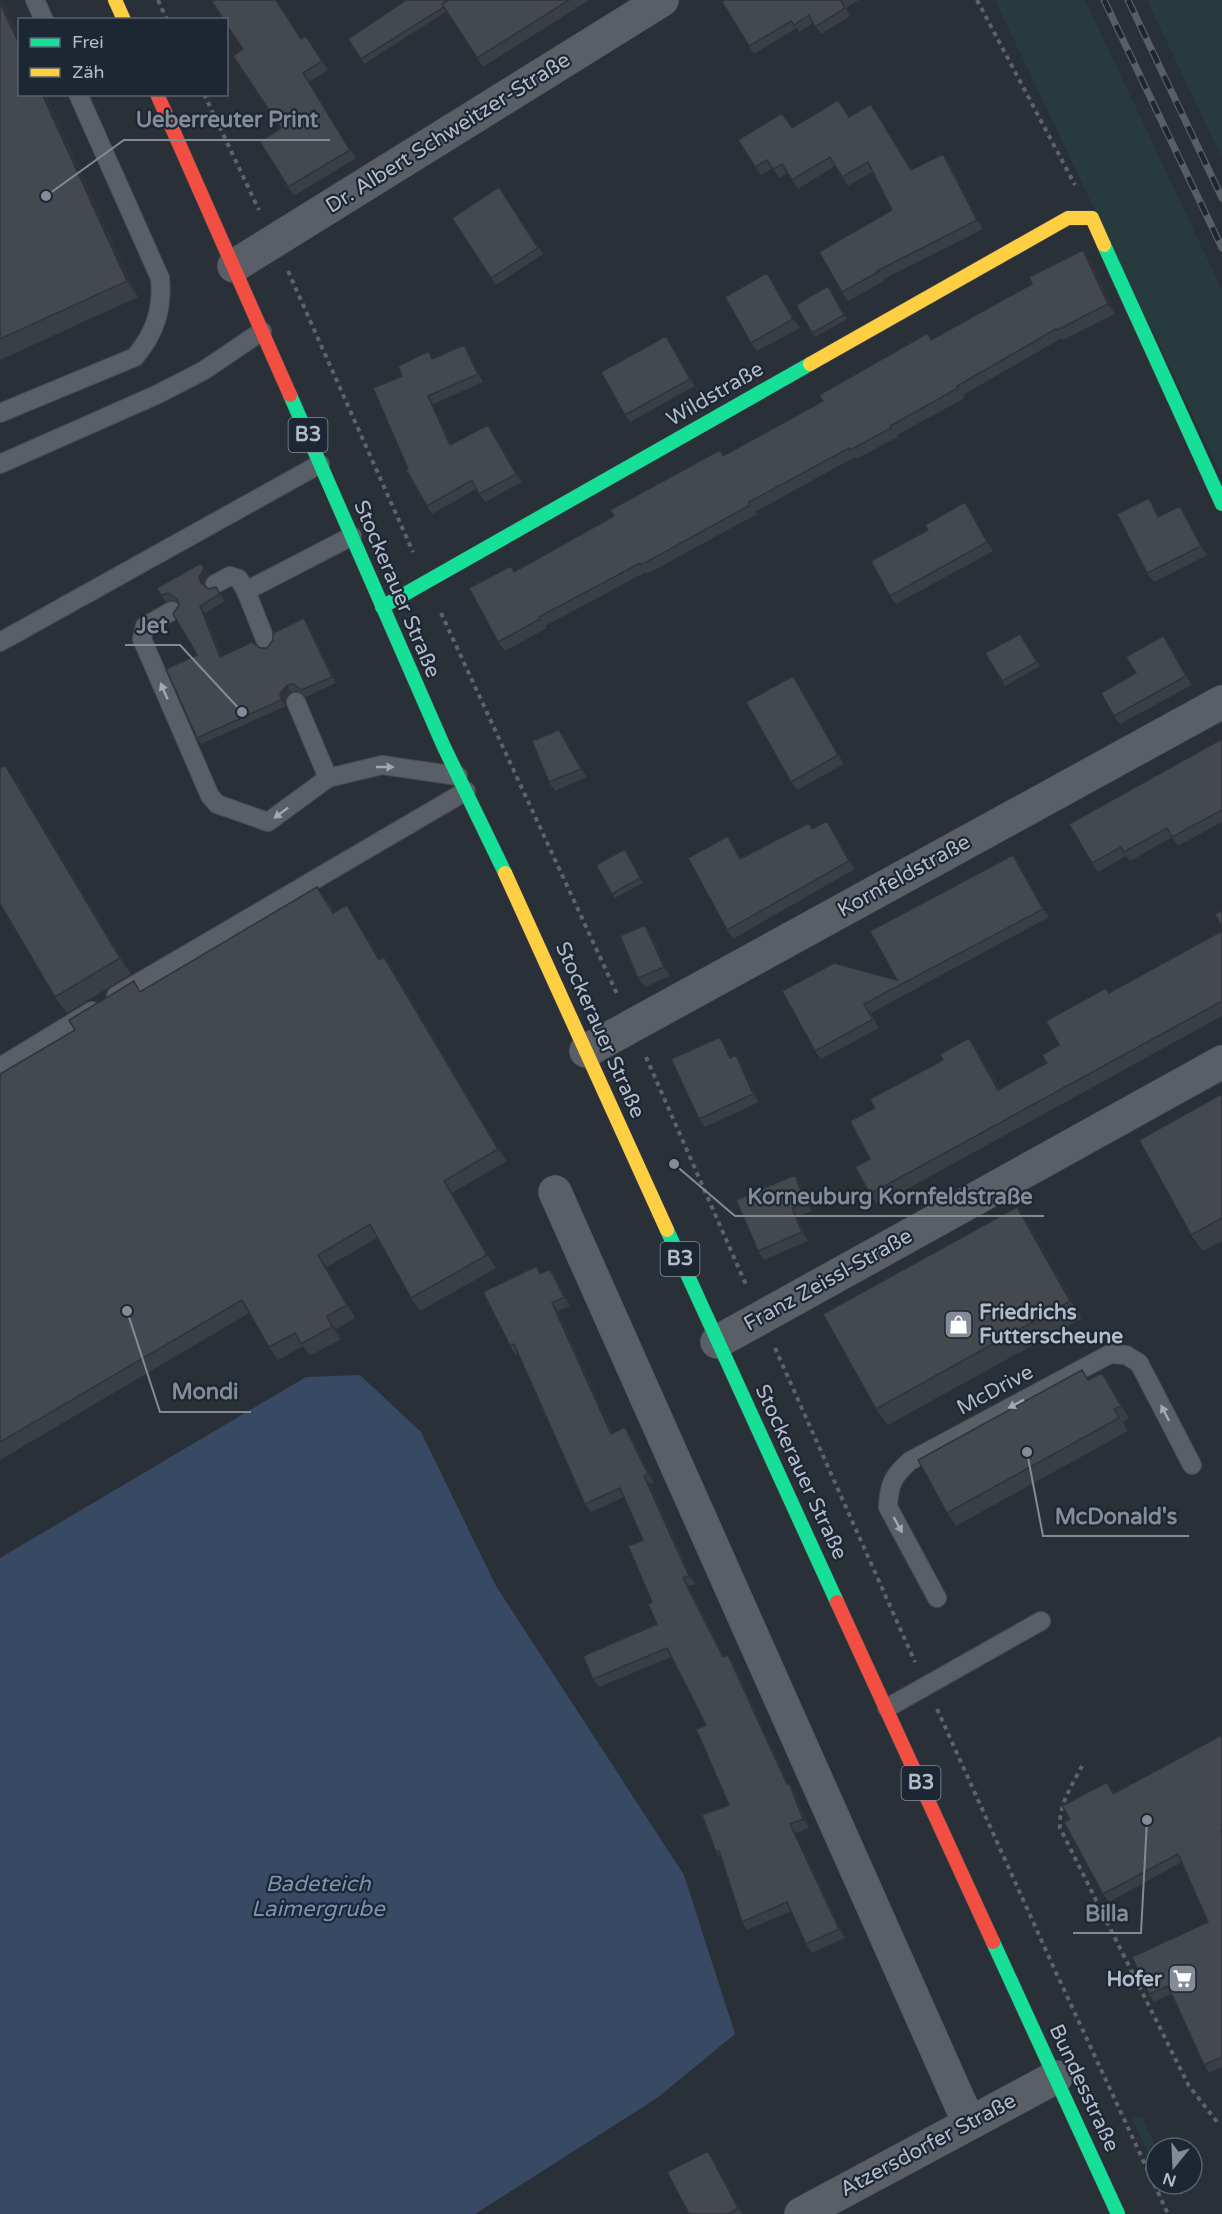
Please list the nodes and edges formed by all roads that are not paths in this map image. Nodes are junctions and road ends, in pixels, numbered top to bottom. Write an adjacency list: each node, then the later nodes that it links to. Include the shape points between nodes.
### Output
1 (35, 0): 4 (lane)
2 (115, 0): 5 (main road)
3 (662, 0): 8 (street, Dr. Albert Schweitzer-Straße)
4 (43, 18)
5 (123, 18)
6 (79, 96): 10 (lane, via 160,278 159,314 149,341 135,357)
7 (158, 96): 8 (main road, Stockerauer Straße / B3)
8 (234, 266): 9 (main road, Stockerauer Straße / B3)
9 (262, 331): 11 (lane, via 204,370 156,395); 12 (main road, Stockerauer Straße / B3)
10 (0, 413)
11 (0, 464)
12 (320, 464): 14 (main road, Stockerauer Straße / B3); 19 (lane)
13 (1222, 504): 17 (main road, Wildstraße, via 1092,218 1068,218)
14 (352, 536): 16 (lane); 17 (main road, Stockerauer Straße / B3)
15 (215, 584): 16 (lane, via 230,576 239,579)
16 (246, 591): 20 (lane)
17 (382, 607): 24 (main road, Stockerauer Straße / B3)
18 (172, 611): 23 (lane, one-way to 18, via 268,822 213,800 142,639 145,626)
19 (0, 642)
20 (267, 644)
21 (296, 702): 23 (lane)
22 (1222, 702): 25 (street, Kornfeldstraße)
23 (328, 778): 24 (lane, one-way to 24, via 382,765)
24 (462, 783): 25 (main road, Stockerauer Straße / B3); 27 (lane)
25 (586, 1051): 29 (main road, Stockerauer Straße / B3)
26 (1222, 1062): 29 (street, Franz Zeissl-Straße)
27 (0, 1067)
28 (555, 1192): 36 (street)
29 (717, 1342): 33 (main road, Stockerauer Straße / B3)
30 (1192, 1465): 31 (lane, McDrive, one-way to 31, via 1139,1363 1126,1355 1110,1354 910,1461 896,1474 888,1490 888,1507)
31 (937, 1598)
32 (1041, 1621): 33 (lane)
33 (887, 1708): 34 (main road, Stockerauer Straße / B3)
34 (1011, 1981): 35 (main road, Bundesstraße / B3)
35 (1056, 2077): 36 (street, Atzersdorfer Straße); 38 (main road, Bundesstraße / B3)
36 (969, 2123): 37 (street, Atzersdorfer Straße)
37 (801, 2214)
38 (1118, 2214)

